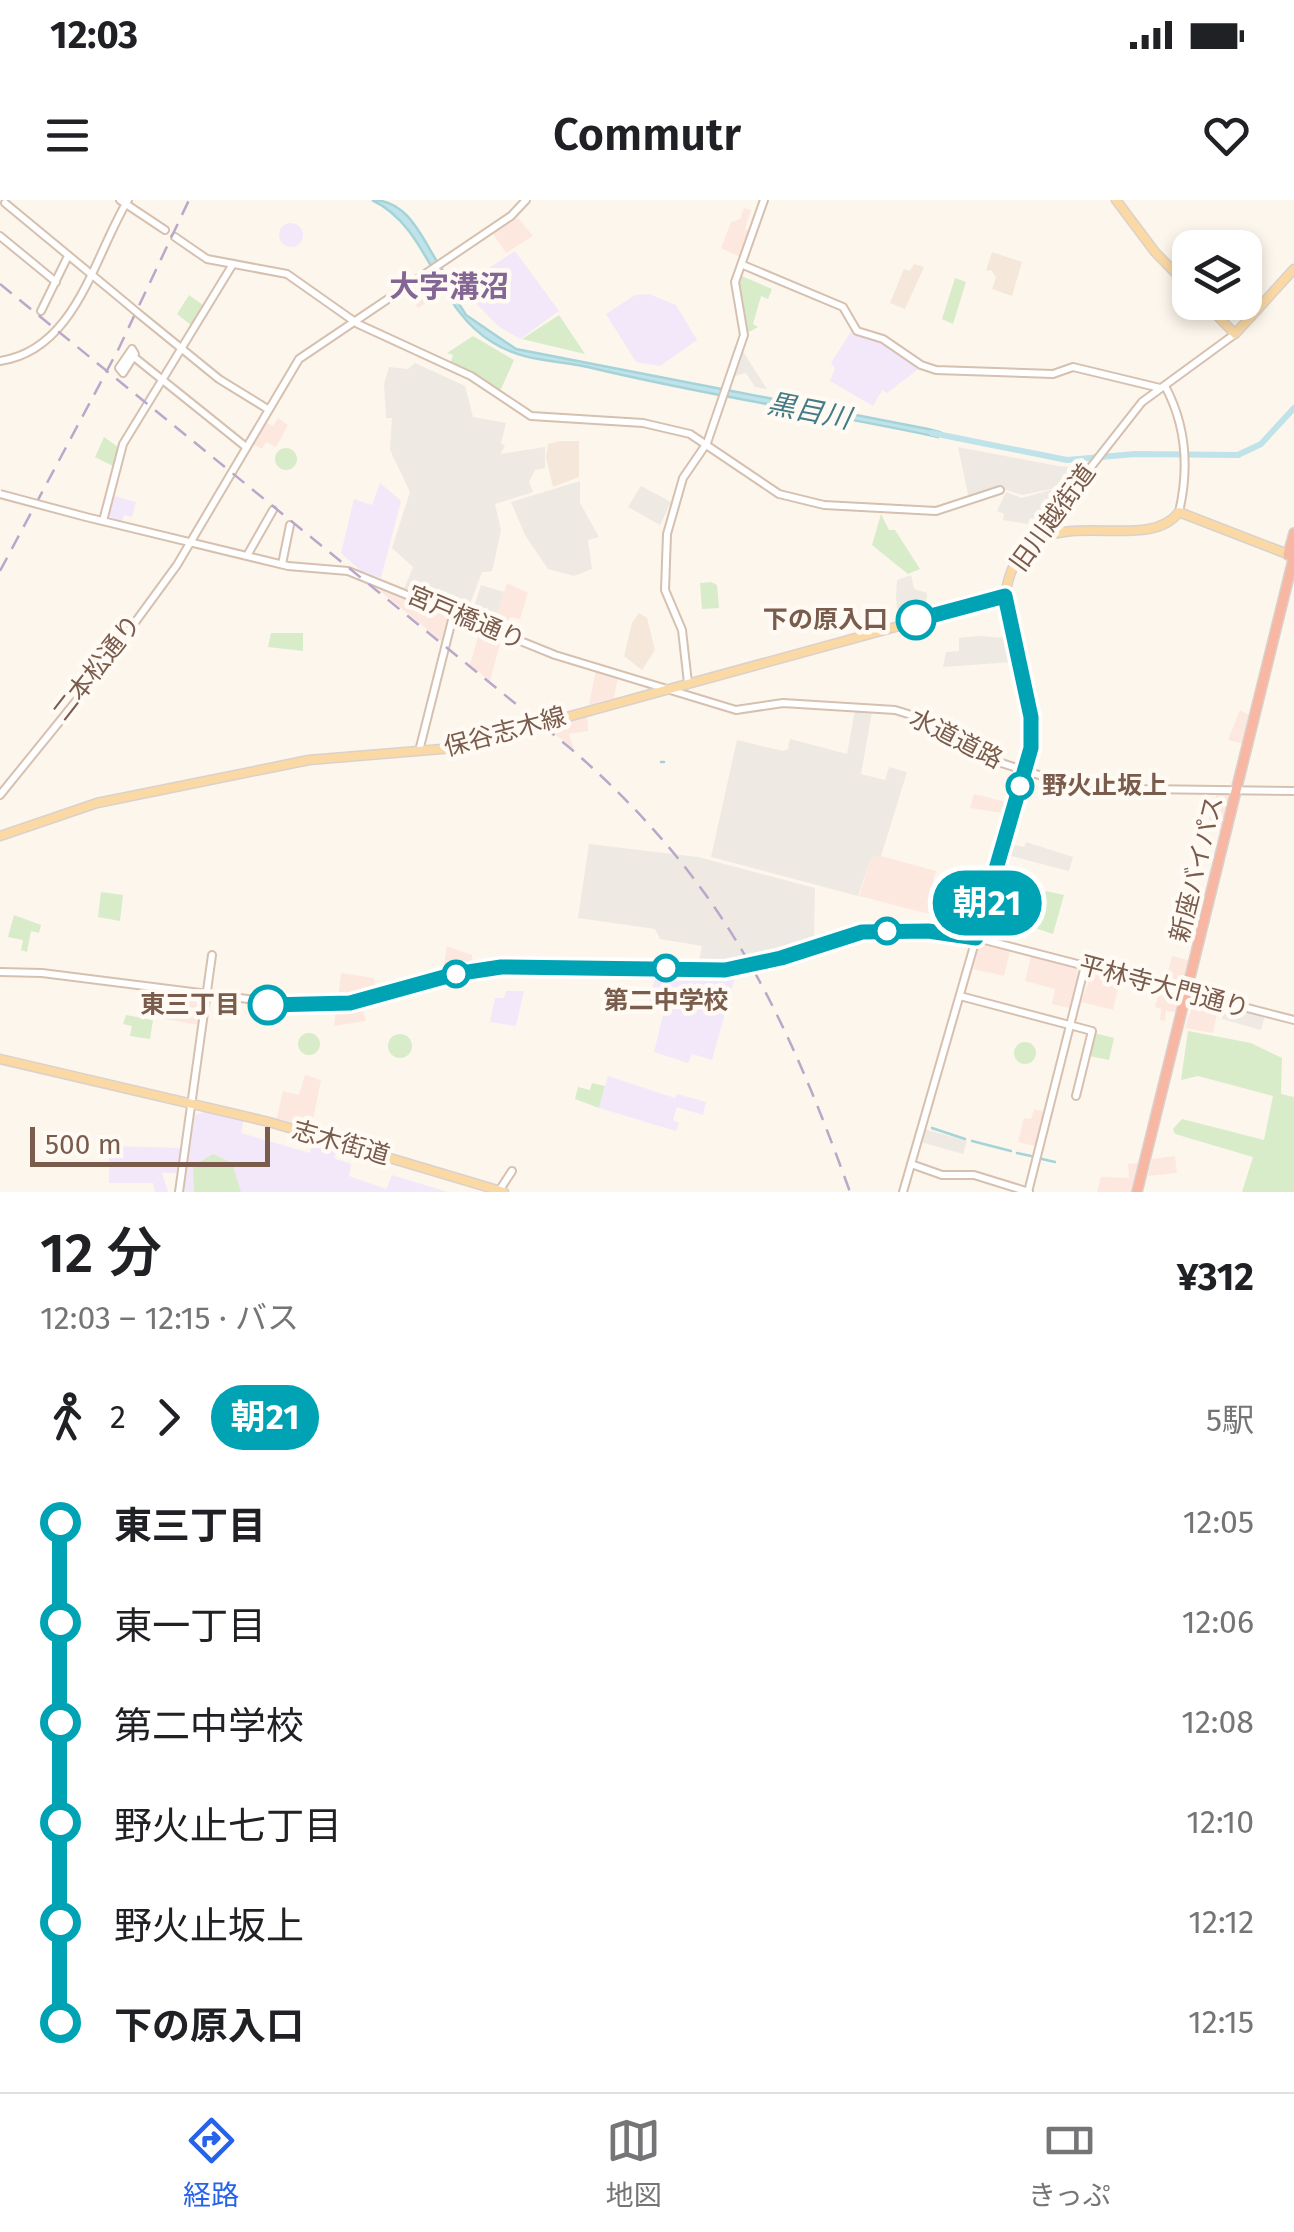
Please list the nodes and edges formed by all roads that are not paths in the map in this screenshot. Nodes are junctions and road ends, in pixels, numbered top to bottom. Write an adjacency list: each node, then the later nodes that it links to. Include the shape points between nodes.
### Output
1 (526, 200): 17 (street, 二本松通り)
2 (764, 200): 11 (street)
3 (1116, 200): 13 (main road)
4 (124, 201): 6 (street); 14 (street)
5 (4, 204): 9 (street)
6 (165, 230)
7 (0, 236): 15 (street)
8 (175, 237): 10 (street, via 208,259)
9 (68, 256): 14 (street); 15 (street)
10 (232, 264): 17 (street, via 287,274); 20 (street)
11 (742, 265): 24 (street, via 842,306 857,331 883,339 924,367 1053,374 1073,367); 26 (street, via 734,287 744,335)
12 (1294, 268): 19 (main road, 旧川越街道)
13 (1172, 269)
14 (91, 275): 20 (street, bridge); 22 (street, via 48,337)
15 (56, 282): 16 (street)
16 (41, 311)
17 (353, 318): 25 (street, 二本松通り, via 298,358); 26 (street, via 471,376 531,416 644,423)
18 (1221, 320): 19 (main road)
19 (1235, 334): 24 (street, 旧川越街道)
20 (180, 348): 23 (street); 25 (street)
21 (134, 358): 23 (street)
22 (0, 361)
23 (160, 378): 27 (street); 32 (street, via 117,458)
24 (1162, 387): 31 (street, via 1184,448); 35 (street, 旧川越街道, via 1137,407)
25 (266, 408): 27 (street, 二本松通り)
26 (707, 443): 28 (street, via 775,492 824,505 936,511); 43 (street, via 682,478 666,542 665,590 682,630)
27 (246, 447): 36 (street, 二本松通り)
28 (1000, 490)
29 (0, 494): 32 (street, 宮戸橋通り, bridge)
30 (272, 510): 37 (street)
31 (1179, 512): 35 (main road, via 1156,527); 38 (main road)
32 (104, 521): 36 (street, 宮戸橋通り)
33 (290, 525): 39 (street)
34 (1294, 534): 38 (highway, 新座バイパス)
35 (1041, 535): 41 (main road, 旧川越街道, via 1013,567)
36 (193, 541): 37 (street, 宮戸橋通り); 50 (street, 二本松通り)
37 (248, 554): 39 (street, 宮戸橋通り)
38 (1291, 555): 48 (highway, 新座バイパス)
39 (282, 564): 42 (street, 宮戸橋通り, via 348,571)
40 (1294, 569): 48 (highway, 新座バイパス)
41 (1005, 596): 43 (main road, 保谷志木線); 47 (street, 旧川越街道, via 1032,724)
42 (454, 612): 44 (street, 宮戸橋通り, via 555,655); 46 (street)
43 (688, 682): 44 (main road, 保谷志木線)
44 (669, 688): 45 (street, 宮戸橋通り); 46 (main road, 保谷志木線)
45 (736, 710): 47 (street, 水道道路, via 784,703 906,712 962,746)
46 (418, 752): 51 (main road, 保谷志木線, via 289,764 98,803)
47 (1024, 771): 48 (street, 水道道路, via 1143,789); 52 (street, 旧川越街道)
48 (1239, 790): 49 (street, 水道道路); 56 (highway, 新座バイパス)
49 (1294, 791)
50 (0, 795)
51 (0, 836)
52 (976, 938): 54 (street, 平林寺大門通り); 57 (street, 平林寺大門通り, via 862,932 711,971 491,968 322,1006); 58 (street, 旧川越街道)
53 (212, 955): 57 (street)
54 (1085, 966): 56 (street, 平林寺大門通り); 60 (street)
55 (0, 972): 57 (street, 平林寺大門通り)
56 (1188, 993): 59 (street, 平林寺大門通り); 70 (highway, 新座バイパス)
57 (207, 996): 63 (street)
58 (960, 996): 60 (street); 64 (street, 旧川越街道)
59 (1294, 1020)
60 (1071, 1023): 62 (street, via 1092,1031); 69 (street)
61 (0, 1059): 63 (main road, 志木街道)
62 (1076, 1096)
63 (194, 1105): 66 (main road, 志木街道); 67 (street)
64 (911, 1164): 68 (street, 旧川越街道); 69 (street)
65 (512, 1171): 66 (street)
66 (501, 1191)
67 (179, 1192)
68 (903, 1192)
69 (1029, 1192)
70 (1139, 1192)

